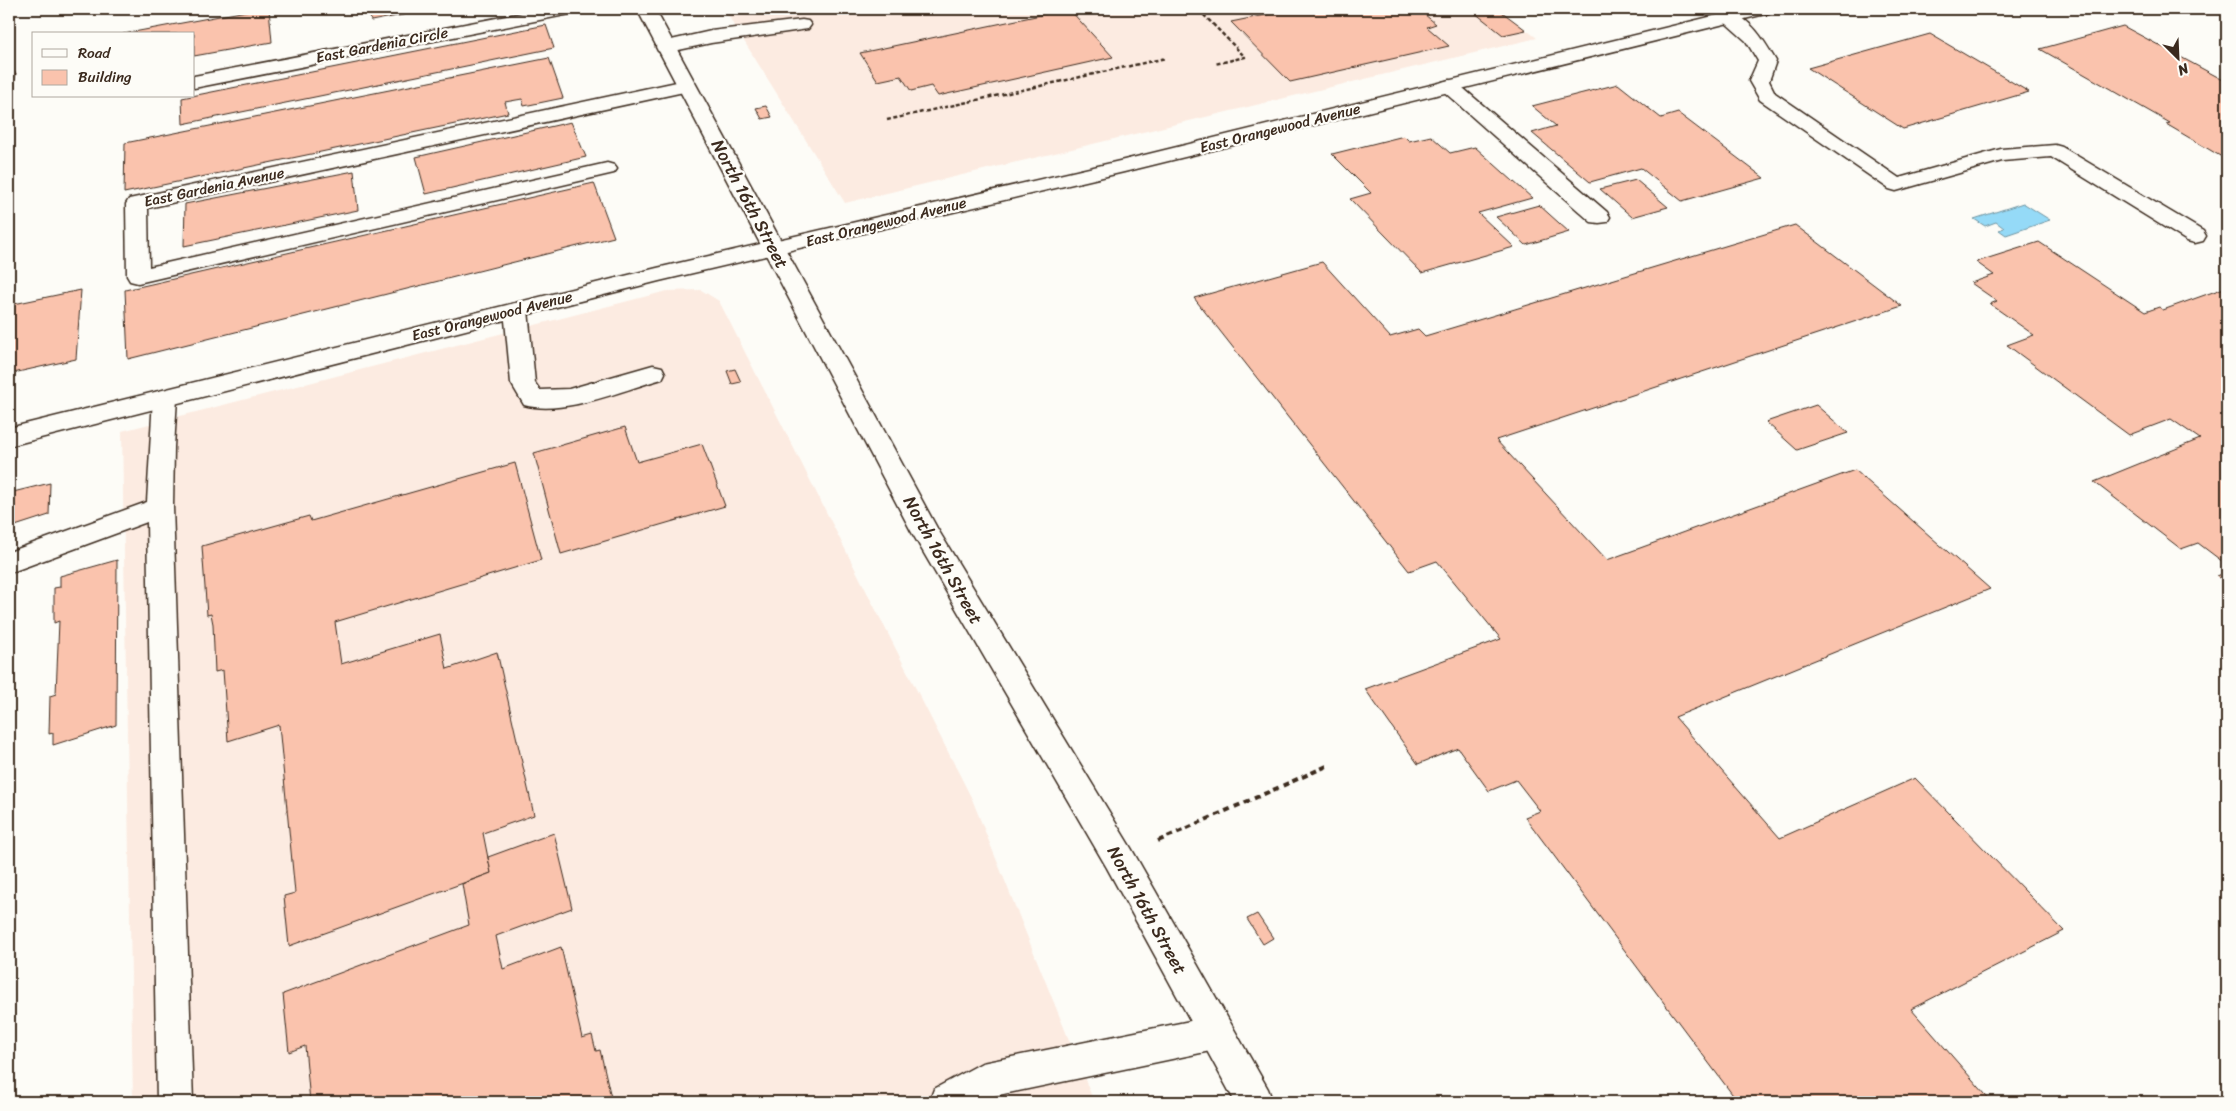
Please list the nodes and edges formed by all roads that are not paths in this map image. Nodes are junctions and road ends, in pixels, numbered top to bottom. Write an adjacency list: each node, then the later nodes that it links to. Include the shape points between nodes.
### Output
1 (570, 9): 7 (street, East Gardenia Circle)
2 (646, 9): 6 (street, North 16th Street)
3 (1763, 9): 4 (street, East Orangewood Avenue)
4 (1728, 18): 9 (street, East Orangewood Avenue); 12 (street, via 1754,38 1766,61 1759,81 1767,96 1896,185 2002,154 2055,151)
5 (802, 25): 6 (street)
6 (665, 47): 8 (street, North 16th Street)
7 (195, 82)
8 (686, 86): 10 (street, East Gardenia Avenue, via 137,204 138,276); 13 (street, North 16th Street)
9 (1449, 86): 11 (street); 13 (street, East Orangewood Avenue)
10 (608, 170)
11 (1599, 217)
12 (2195, 236)
13 (774, 249): 14 (street, East Orangewood Avenue); 20 (street, North 16th Street, via 925,531 1119,858)
14 (516, 310): 15 (street, via 524,383 532,399 569,397); 16 (street, East Orangewood Avenue)
15 (653, 373)
16 (165, 398): 17 (street, East Orangewood Avenue); 18 (street, via 160,447)
17 (9, 437)
18 (160, 507): 19 (street); 21 (street)
19 (9, 563)
20 (1215, 1033): 22 (street, via 982,1081); 23 (street, North 16th Street)
21 (175, 1102)
22 (947, 1102)
23 (1255, 1102)

